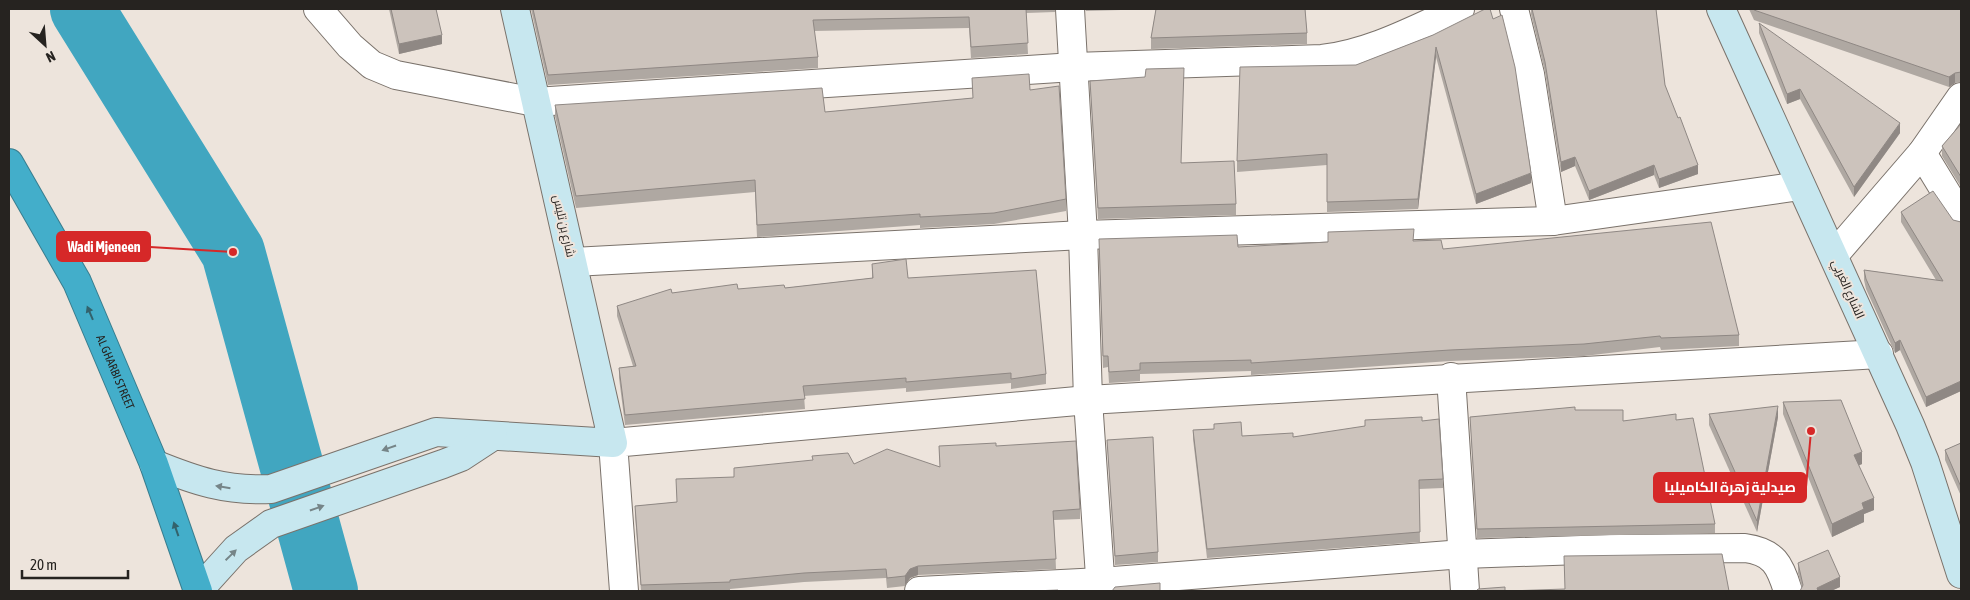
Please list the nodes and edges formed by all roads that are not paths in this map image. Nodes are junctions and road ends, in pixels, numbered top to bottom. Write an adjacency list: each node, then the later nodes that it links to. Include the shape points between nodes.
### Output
1 (318, 9): 9 (street, via 350,46 372,65 396,75)
2 (515, 9): 9 (street, شارع بن تليس)
3 (1070, 9): 7 (street)
4 (1460, 9): 7 (street, via 1374,48 1348,56 1282,62)
5 (1514, 9): 14 (street, via 1530,74)
6 (1722, 9): 12 (street, الشارع الغربي)
7 (1074, 67): 9 (street); 15 (street)
8 (1961, 97): 10 (street)
9 (535, 102): 17 (street, شارع بن تليس)
10 (1922, 153): 13 (street); 16 (street)
11 (9, 163): 23 (highway, AL GHARBI STREET, one-way to 11, via 77,282)
12 (1800, 186): 14 (street); 16 (street, الشارع الغربي)
13 (1961, 217)
14 (1553, 221): 15 (street)
15 (1083, 235): 17 (street); 20 (street)
16 (1834, 255): 18 (street, الشارع الغربي)
17 (573, 262): 22 (street, شارع بن تليس)
18 (1879, 354): 19 (street); 25 (street, الشارع الغربي, via 1925,462)
19 (1451, 377): 20 (street); 24 (street)
20 (1088, 400): 22 (street); 26 (street)
21 (493, 436): 22 (street); 23 (street, one-way to 23, via 436,432 272,488 219,487); 27 (street, one-way to 21, via 236,549 271,524 461,457)
22 (614, 443): 28 (street)
23 (154, 464): 27 (highway, AL GHARBI STREET, one-way to 23)
24 (1463, 554): 26 (street); 30 (street); 31 (street, via 1745,548 1760,550 1773,559 1782,572)
25 (1961, 574)
26 (1101, 587): 29 (street)
27 (198, 591)
28 (624, 591)
29 (919, 591)
30 (1465, 591)
31 (1788, 591)

